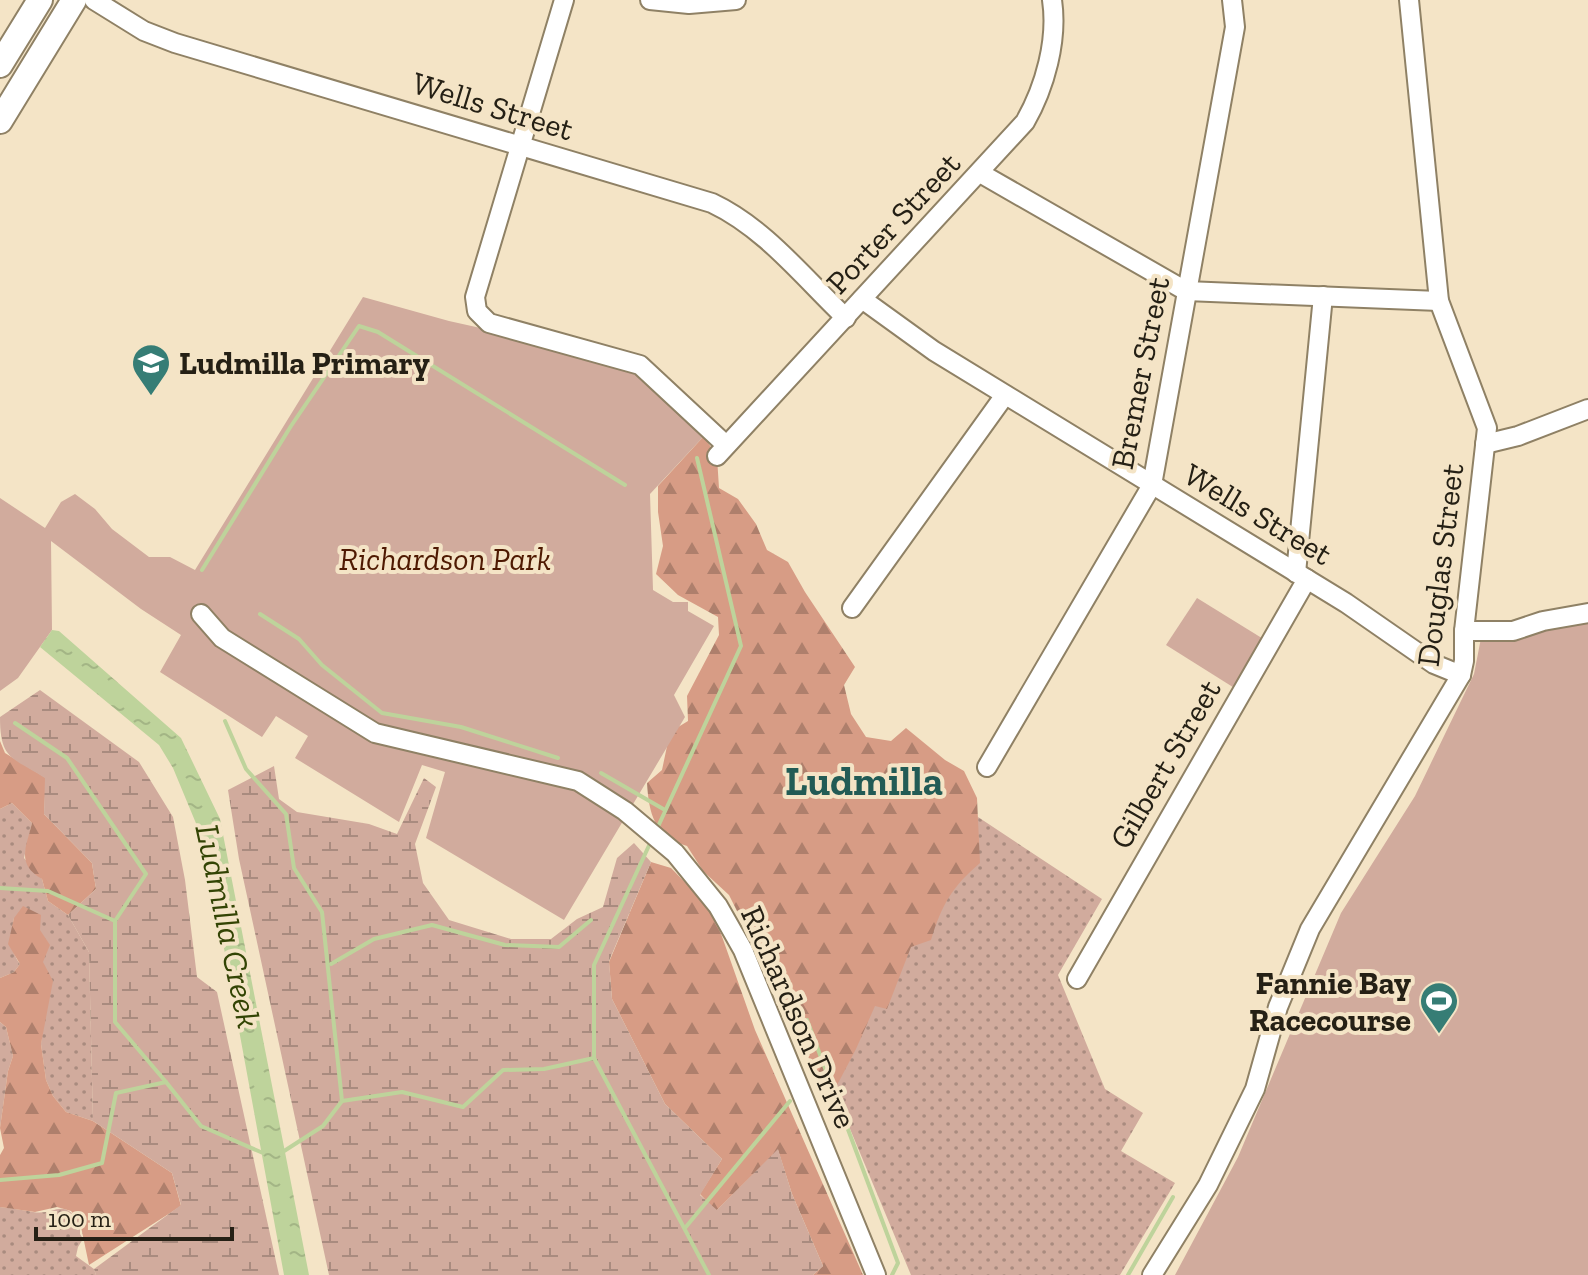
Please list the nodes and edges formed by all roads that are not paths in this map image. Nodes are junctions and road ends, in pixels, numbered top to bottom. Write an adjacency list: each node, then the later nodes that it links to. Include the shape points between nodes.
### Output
1 (40, 0): 10 (main road)
2 (74, 0): 11 (main road)
3 (94, 0): 12 (street, Wells Street, via 175,43)
4 (564, 0): 12 (street)
5 (650, 0): 6 (street)
6 (736, 0)
7 (1052, 0): 13 (street, Porter Street, via 1054,31 1037,98 1025,122)
8 (1232, 0): 14 (street, Bremer Street, via 1235,27)
9 (1409, 0): 17 (street, Douglas Street)
10 (0, 65)
11 (0, 121)
12 (520, 146): 18 (street, Wells Street, via 725,209 759,231); 18 (street, Porter Street, via 475,297 481,318 640,365 721,450)
13 (980, 173): 14 (street); 16 (street, Porter Street)
14 (1186, 291): 15 (street); 22 (street, Bremer Street)
15 (1323, 296): 17 (street); 23 (street, Gilbert Street)
16 (862, 299): 18 (street, Porter Street); 19 (street, Wells Street)
17 (1439, 301): 21 (street, Douglas Street, via 1486,421)
18 (846, 318)
19 (1005, 395): 22 (street, Wells Street); 24 (street)
20 (1588, 409): 21 (street)
21 (1485, 444): 27 (street, Douglas Street)
22 (1152, 485): 23 (street, Wells Street); 29 (street, Bremer Street)
23 (1302, 576): 28 (street, Wells Street, via 1423,657); 30 (street, Gilbert Street)
24 (852, 608)
25 (1588, 613): 27 (street, via 1513,631)
26 (201, 614): 32 (street, Richardson Drive, via 222,638 375,733 578,781 675,853 718,906 743,950)
27 (1464, 631): 28 (street, Douglas Street)
28 (1461, 675): 31 (street, Douglas Street, via 1310,929 1278,1007 1255,1089 1226,1151)
29 (987, 767)
30 (1077, 979)
31 (1155, 1272)
32 (876, 1275)

